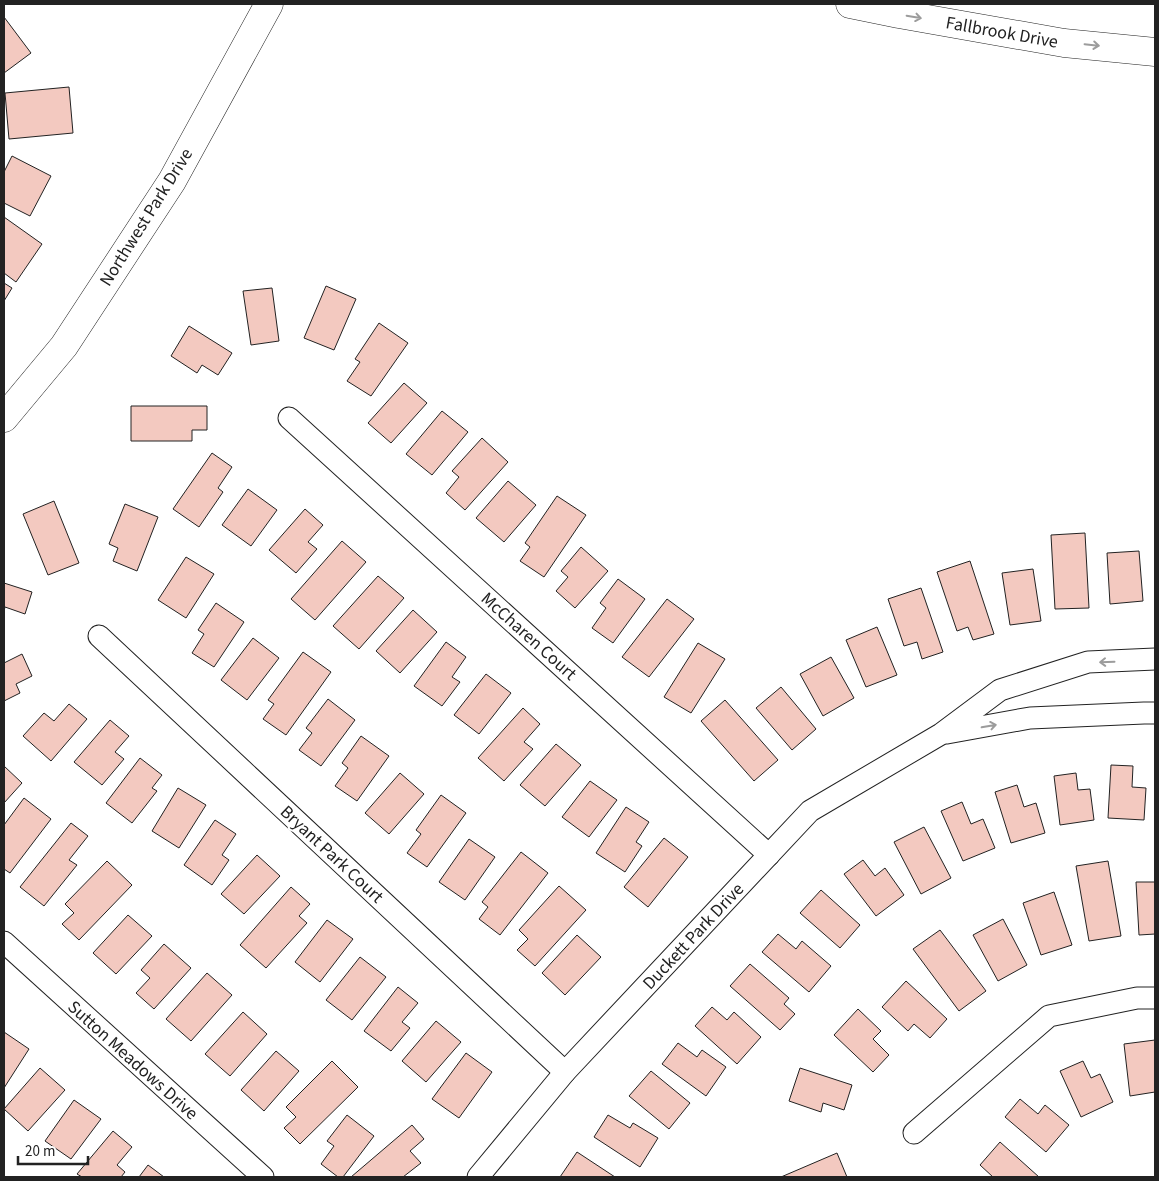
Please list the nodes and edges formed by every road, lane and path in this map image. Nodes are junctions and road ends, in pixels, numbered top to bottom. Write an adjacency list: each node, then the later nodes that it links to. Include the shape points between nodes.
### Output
1 (269, 4): 4 (street, Northwest Park Drive, via 172,181 64,346)
2 (850, 4): 3 (street, Fallbrook Drive, one-way to 3, via 1064,43)
3 (1155, 52)
4 (4, 418)
5 (289, 418): 10 (street, McCharen Court)
6 (99, 636): 13 (street, Bryant Park Court)
7 (1155, 659): 9 (street, Duckett Park Drive, one-way to 9, via 1088,662 1000,690)
8 (1155, 714): 9 (street, Duckett Park Drive, one-way to 8, via 1030,718)
9 (941, 734): 10 (street, Duckett Park Drive, via 810,811)
10 (769, 855): 13 (street, Duckett Park Drive)
11 (4, 942): 15 (street, Sutton Meadows Drive)
12 (1155, 998): 14 (street, via 1136,998 1049,1016)
13 (565, 1072): 16 (street, Duckett Park Drive)
14 (914, 1133)
15 (263, 1177)
16 (478, 1177)

